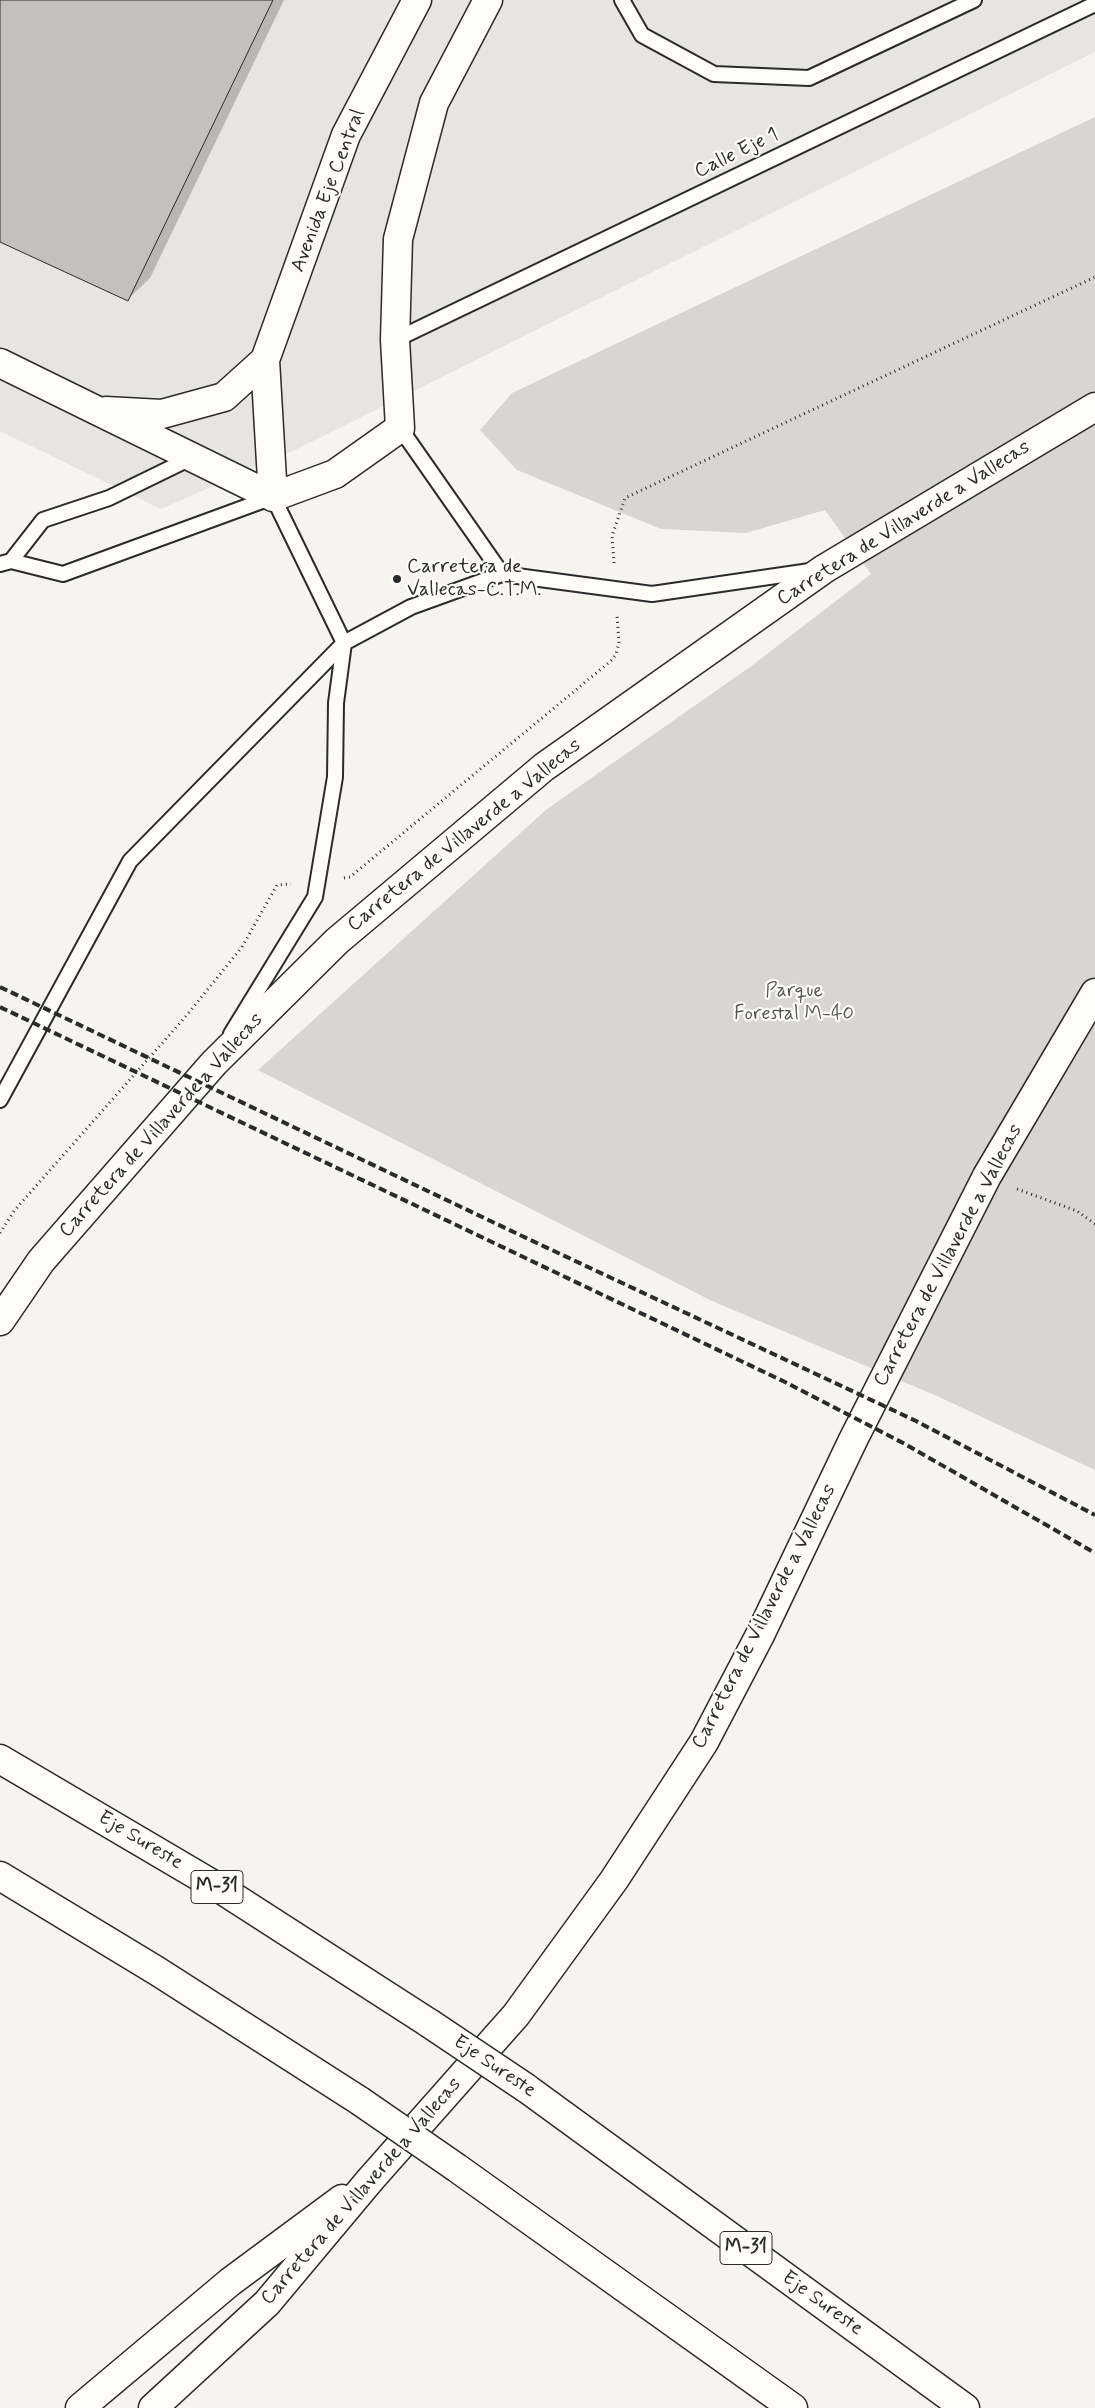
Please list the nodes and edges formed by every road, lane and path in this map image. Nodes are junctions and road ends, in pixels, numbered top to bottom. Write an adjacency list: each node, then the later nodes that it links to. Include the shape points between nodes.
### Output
1 (417, 0): 8 (main road, Avenida Eje Central, via 346,135)
2 (488, 0): 7 (main road, via 434,102 398,239)
3 (622, 0): 4 (lane, via 642,35 714,74 809,78)
4 (974, 0)
5 (1095, 4): 7 (lane, Calle Eje 1)
6 (1095, 277): 15 (path, via 625,498)
7 (395, 340): 12 (main road)
8 (265, 360): 11 (main road, via 224,397 162,414); 14 (main road)
9 (0, 363): 11 (main road)
10 (1095, 407): 17 (main road, Carretera de Villaverde a Vallecas)
11 (94, 410): 13 (main road)
12 (400, 428): 14 (main road, via 335,474); 18 (lane)
13 (191, 458): 14 (main road); 16 (lane, via 109,498 43,520)
14 (273, 497): 16 (lane, via 63,574); 20 (lane)
15 (612, 536)
16 (5, 563)
17 (824, 570): 18 (lane, via 652,594); 24 (main road, Carretera de Villaverde a Vallecas, via 544,767 337,941)
18 (502, 574): 20 (lane, via 411,607)
19 (618, 628): 21 (path, via 619,642 612,660)
20 (344, 643): 24 (lane, via 336,703 335,777 315,896); 25 (lane, via 130,861)
21 (350, 877)
22 (295, 884): 28 (path, via 277,885 236,954 187,1015 14,1211)
23 (1095, 993): 26 (main road, Carretera de Villaverde a Vallecas)
24 (214, 1063): 29 (main road, Carretera de Villaverde a Vallecas, via 42,1261)
25 (0, 1100)
26 (987, 1176): 27 (path, via 1077,1211); 32 (main road, Carretera de Villaverde a Vallecas, via 704,1742 614,1880 516,2015)
27 (1095, 1224)
28 (0, 1233)
29 (0, 1321)
30 (0, 1759): 36 (main road, Eje Sureste / M-31, bridge, via 224,1891 526,2088)
31 (0, 1876): 35 (main road, bridge, via 157,1971 360,2101)
32 (370, 2180): 33 (main road, via 330,2206 230,2282); 34 (main road, Carretera de Villaverde a Vallecas, via 267,2303)
33 (80, 2408)
34 (153, 2408)
35 (792, 2408)
36 (965, 2408)

